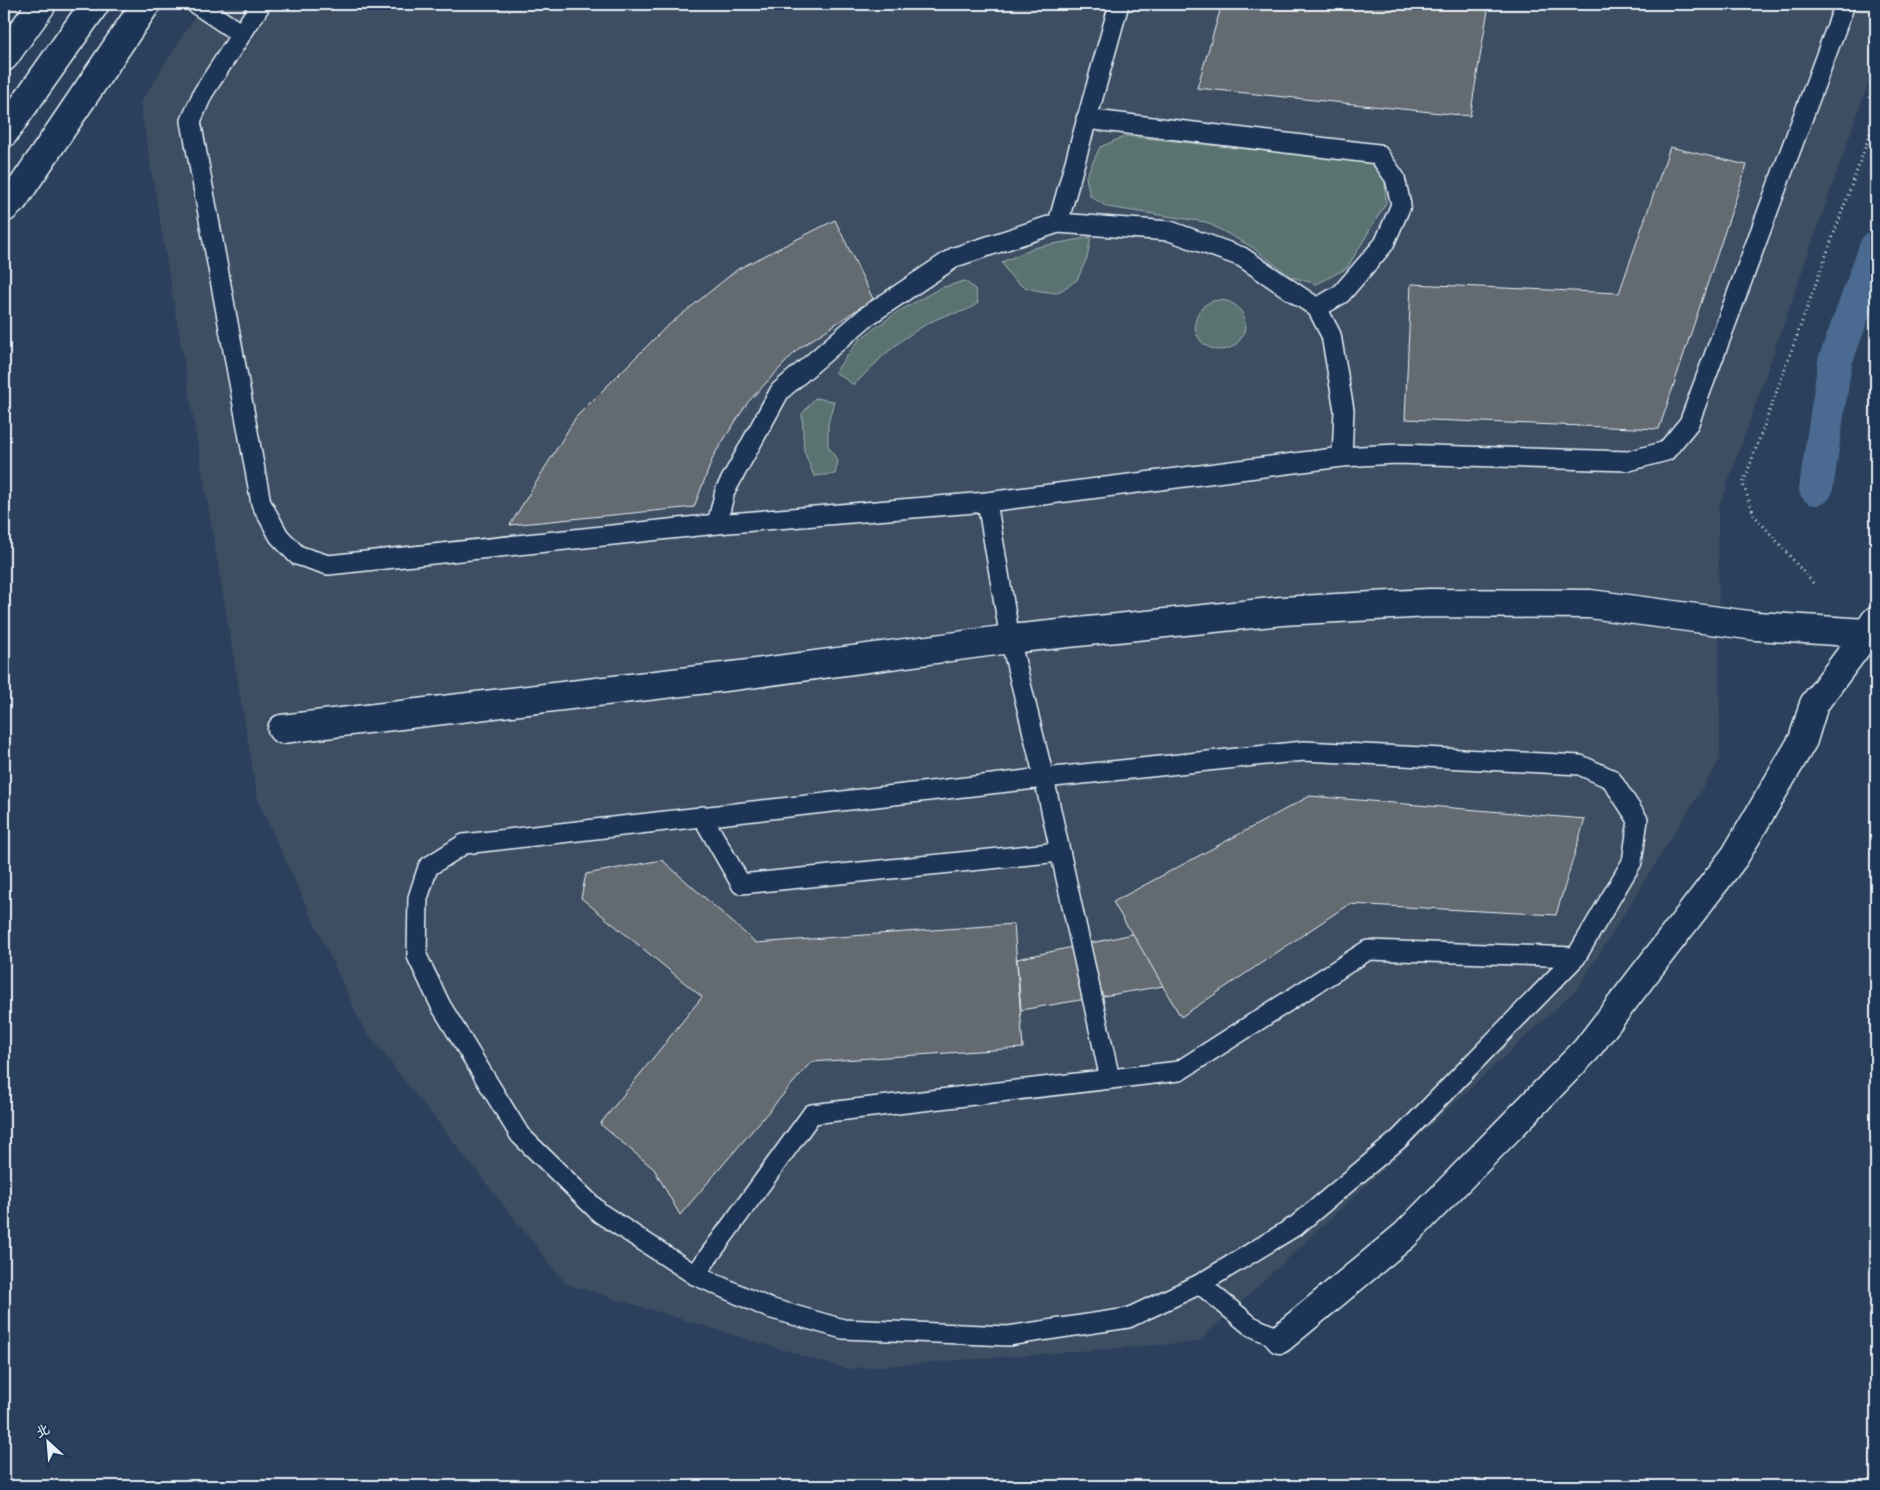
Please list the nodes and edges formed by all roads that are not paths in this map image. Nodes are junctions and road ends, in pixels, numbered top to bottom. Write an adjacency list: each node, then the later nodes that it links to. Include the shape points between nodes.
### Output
1 (42, 4): 9 (street)
2 (95, 4): 11 (street)
3 (146, 4): 12 (street, via 14,199)
4 (196, 4): 8 (lane)
5 (261, 4): 8 (lane)
6 (1119, 4): 10 (lane)
7 (1844, 4): 15 (lane, via 1688,423 1666,451 1629,461 1396,454)
8 (241, 34): 17 (lane, via 203,92 191,121 261,503 279,536 297,555 328,565)
9 (4, 56)
10 (1086, 119): 13 (lane); 14 (lane, via 1378,154 1395,178 1400,205 1384,244 1341,294)
11 (4, 133)
12 (4, 208)
13 (1058, 223): 14 (lane, via 1170,230 1242,258); 17 (lane, via 955,257 868,316 780,391 726,491)
14 (1317, 308): 15 (lane, via 1331,335 1344,410)
15 (1342, 457): 16 (lane)
16 (987, 502): 17 (lane); 19 (lane)
17 (717, 524)
18 (1873, 629): 19 (street, via 1756,626 1590,604 1429,603 1282,611); 28 (street, via 1814,704 1803,740 1736,856 1586,1050 1405,1235)
19 (1010, 639): 20 (street, via 741,675); 21 (lane)
20 (282, 729)
21 (1044, 778): 22 (lane); 23 (lane); 24 (lane, via 1304,751 1580,765 1611,779 1638,820 1632,862)
22 (702, 816): 23 (lane, via 741,884); 26 (lane, via 464,844 428,868 418,898 417,956 441,1006 520,1135 600,1213)
23 (1060, 852): 25 (lane)
24 (1576, 957): 25 (lane, via 1368,950 1179,1071); 27 (lane, via 1399,1139 1297,1225)
25 (1110, 1079): 26 (lane, via 812,1114)
26 (695, 1276): 27 (lane, via 769,1308 843,1329 1008,1336 1128,1318)
27 (1200, 1284): 28 (lane, via 1251,1326)
28 (1280, 1338)

